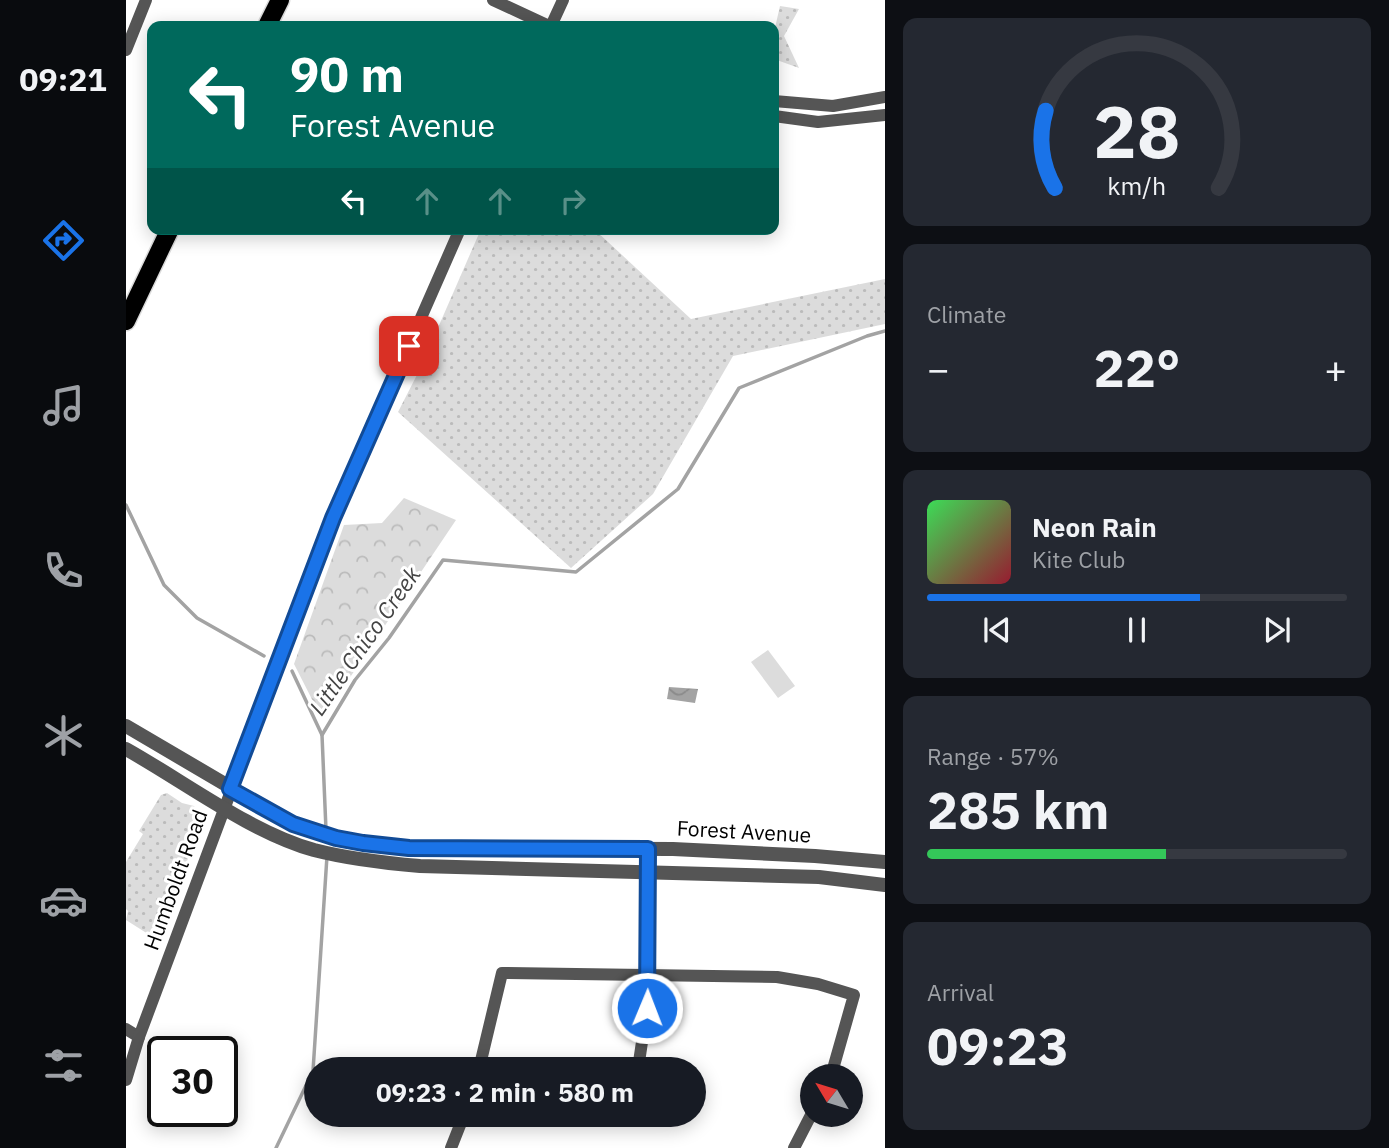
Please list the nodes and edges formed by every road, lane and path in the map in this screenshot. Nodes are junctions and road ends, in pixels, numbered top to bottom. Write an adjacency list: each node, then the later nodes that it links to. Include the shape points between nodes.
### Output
1 (146, 0): 8 (street)
2 (280, 0): 5 (main road)
3 (493, 0): 6 (street)
4 (563, 0): 7 (street)
5 (270, 21)
6 (539, 21)
7 (552, 21)
8 (126, 50)
9 (885, 97): 10 (street, via 833,106)
10 (779, 101)
11 (885, 115): 12 (street, via 818,122)
12 (779, 117)
13 (167, 235): 15 (main road)
14 (457, 235): 18 (street, Humboldt Road, via 333,518)
15 (126, 321)
16 (126, 726): 18 (street, Forest Avenue)
17 (126, 749): 19 (street, Forest Avenue)
18 (230, 789): 19 (street, Humboldt Road); 20 (street, Forest Avenue, via 312,830 363,843 409,848)
19 (224, 807): 22 (street, Forest Avenue, via 313,849 365,861); 26 (street, Humboldt Road)
20 (648, 849): 21 (street, Forest Avenue); 22 (street)
21 (885, 863)
22 (649, 872): 23 (street, Forest Avenue, via 819,877); 24 (street)
23 (885, 885)
24 (647, 976): 27 (street, via 502,973); 28 (street); 29 (street, via 777,977 854,995)
25 (126, 1030): 26 (street)
26 (139, 1037): 30 (street, Humboldt Road)
27 (482, 1057)
28 (640, 1057)
29 (834, 1064)
30 (126, 1080)
31 (459, 1127): 33 (street)
32 (805, 1127): 34 (street)
33 (451, 1148)
34 (794, 1148)

